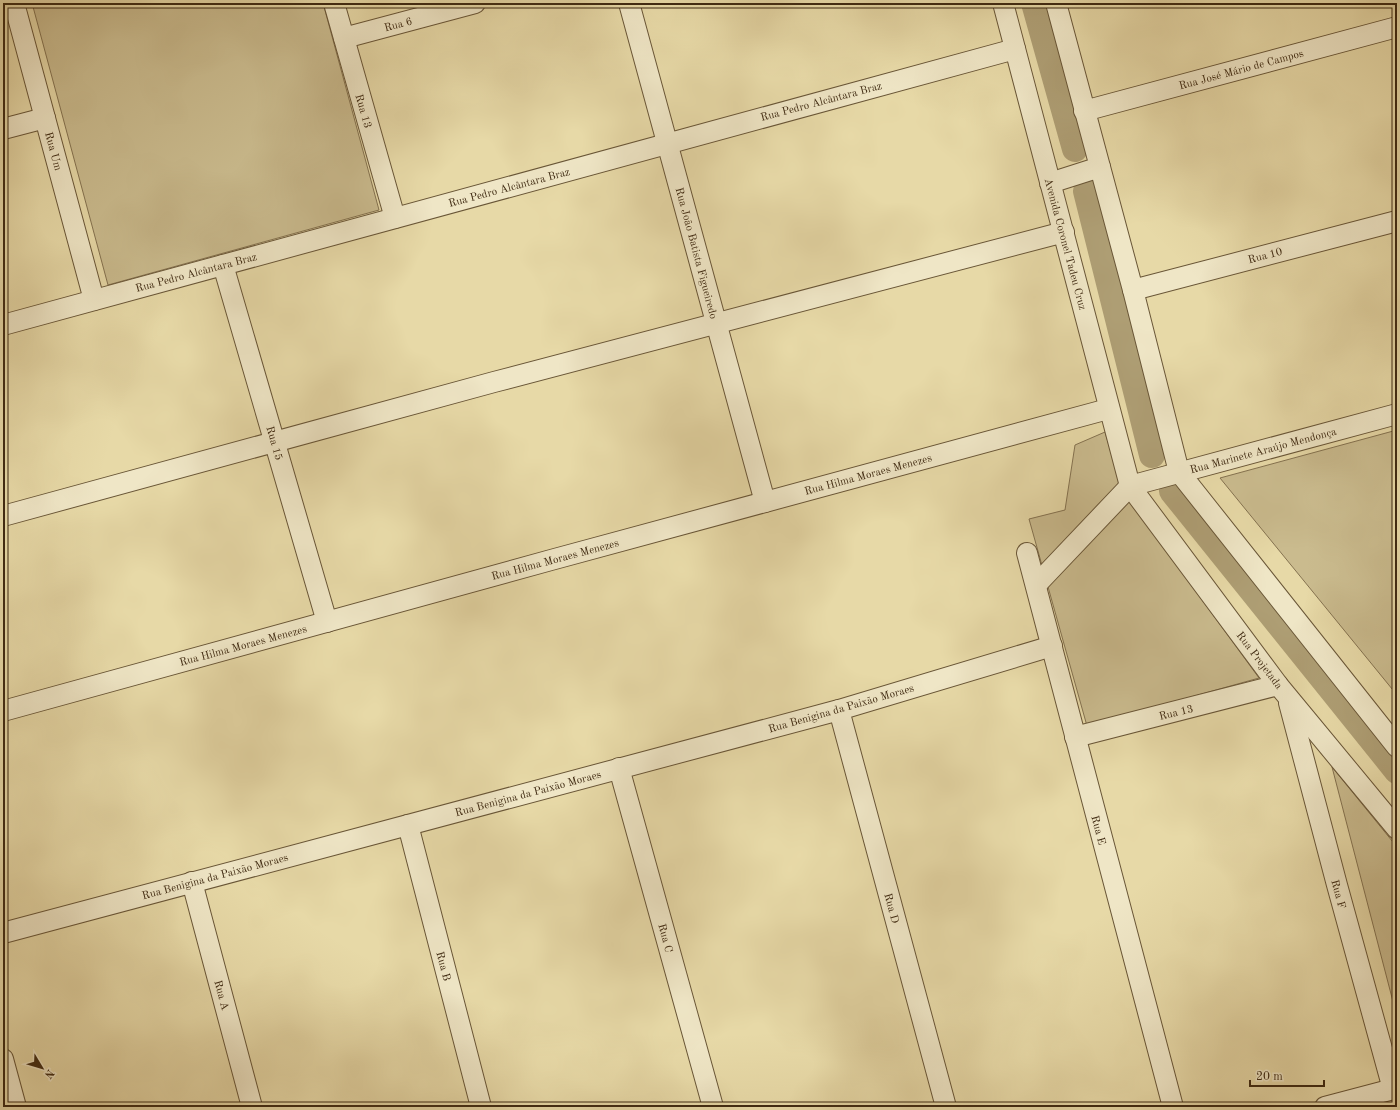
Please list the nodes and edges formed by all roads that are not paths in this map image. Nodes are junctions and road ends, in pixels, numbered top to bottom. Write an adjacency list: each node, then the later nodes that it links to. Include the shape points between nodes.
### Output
1 (14, 3): 11 (street, Rua Um)
2 (334, 3): 8 (street, Rua 13)
3 (475, 3): 8 (street, Rua 6)
4 (629, 3): 13 (street, Rua João Batista Figueiredo)
5 (1003, 3): 9 (street, Avenida Coronel Tadeu Cruz)
6 (1056, 3): 10 (street)
7 (1397, 27): 10 (street, Rua José Mário de Campos)
8 (344, 38): 16 (street, Rua 13)
9 (1015, 49): 13 (street, Rua Pedro Alcântara Braz); 15 (street, Avenida Coronel Tadeu Cruz)
10 (1084, 111): 14 (street)
11 (45, 118): 12 (street); 21 (street, Rua Um)
12 (3, 129)
13 (667, 144): 16 (street, Rua Pedro Alcântara Braz); 22 (street, Rua João Batista Figueiredo)
14 (1100, 167): 15 (street); 20 (street)
15 (1050, 183): 18 (street, Avenida Coronel Tadeu Cruz)
16 (395, 218): 19 (street, Rua Pedro Alcântara Braz)
17 (1397, 221): 20 (street, Rua 10)
18 (1064, 232): 22 (street); 24 (street, Avenida Coronel Tadeu Cruz)
19 (223, 265): 21 (street, Rua Pedro Alcântara Braz); 26 (street, Rua 15)
20 (1133, 290): 27 (street)
21 (94, 300): 23 (street, Rua Pedro Alcântara Braz)
22 (716, 324): 26 (street); 29 (street, Rua João Batista Figueiredo)
23 (3, 325)
24 (1108, 409): 28 (street, Avenida Coronel Tadeu Cruz); 29 (street, Rua Hilma Moraes Menezes)
25 (1397, 414): 27 (street, Rua Marinete Araújo Mendonça)
26 (275, 442): 30 (street); 33 (street, Rua 15)
27 (1179, 472): 28 (street, Rua Marinete Araújo Mendonça); 39 (street)
28 (1130, 486): 32 (street); 35 (street, Rua Projetada)
29 (765, 502): 33 (street, Rua Hilma Moraes Menezes)
30 (3, 516)
31 (1027, 553): 32 (street, Rua E)
32 (1036, 585): 34 (street, Rua E)
33 (328, 622): 37 (street, Rua Hilma Moraes Menezes)
34 (1052, 646): 36 (street, Rua Benigina da Paixão Moraes); 38 (street, Rua E)
35 (1283, 691): 38 (street, Rua 13); 42 (street, Rua Projetada); 46 (street, Rua F)
36 (839, 710): 40 (street, Rua Benigina da Paixão Moraes); 52 (street, Rua D)
37 (3, 711)
38 (1075, 737): 53 (street, Rua E)
39 (1397, 747)
40 (619, 768): 41 (street, Rua Benigina da Paixão Moraes); 51 (street, Rua C)
41 (408, 825): 43 (street, Rua Benigina da Paixão Moraes); 50 (street, Rua B)
42 (1397, 829)
43 (192, 882): 44 (street, Rua Benigina da Paixão Moraes); 49 (street, Rua A)
44 (3, 933)
45 (4, 1065): 48 (street)
46 (1395, 1089): 47 (street)
47 (1368, 1102): 54 (street)
48 (16, 1107)
49 (252, 1107)
50 (481, 1107)
51 (712, 1107)
52 (946, 1107)
53 (1173, 1107)
54 (1325, 1107)

